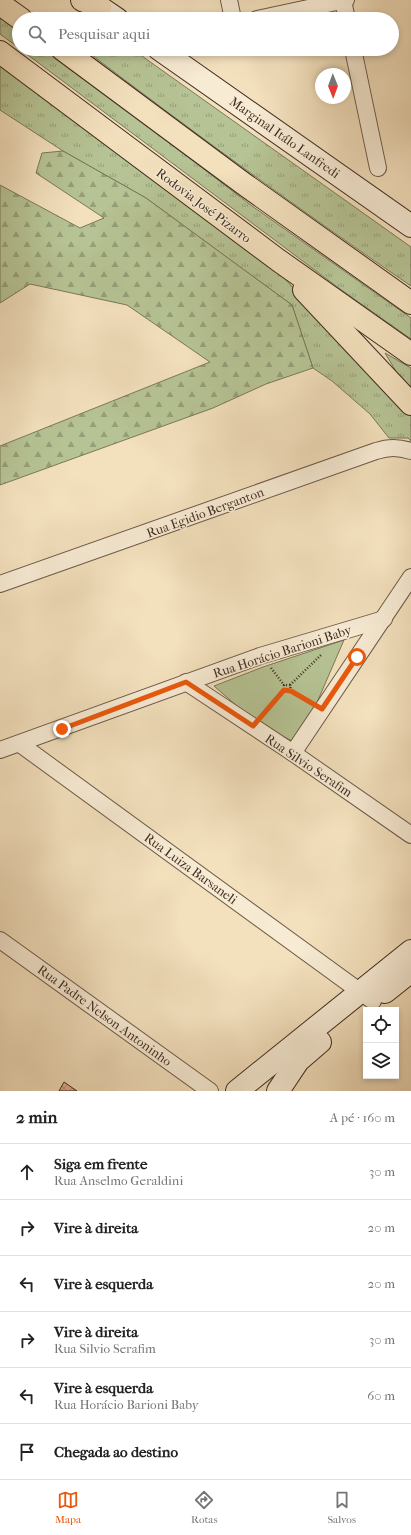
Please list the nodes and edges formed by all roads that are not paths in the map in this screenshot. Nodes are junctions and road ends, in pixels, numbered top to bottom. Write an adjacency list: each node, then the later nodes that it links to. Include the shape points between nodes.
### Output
1 (229, 0): 4 (street)
2 (345, 0): 5 (street); 6 (street)
3 (0, 4): 7 (main road)
4 (232, 12)
5 (289, 12)
6 (346, 12)
7 (12, 13)
8 (0, 52): 14 (main road, Rodovia José Pizarro)
9 (71, 56): 15 (main road, via 244,184)
10 (169, 56): 13 (main road, Marginal Itálo Lanfredi)
11 (354, 56): 12 (street)
12 (378, 168)
13 (411, 226)
14 (278, 260): 16 (main road, Rodovia José Pizarro); 17 (main road)
15 (411, 303)
16 (411, 354)
17 (411, 404)
18 (411, 451): 20 (street, Rua Egidio Berganton, via 389,447 376,451)
19 (411, 577): 21 (street)
20 (0, 584)
21 (384, 619): 22 (street, Rua Horácio Barioni Baby, via 260,656); 25 (street)
22 (186, 682): 23 (street, Rua Horácio Barioni Baby); 25 (street, Rua Silvio Serafim)
23 (20, 744): 24 (street, Rua Horácio Barioni Baby); 30 (street, Rua Luiza Barsaneli)
24 (0, 750)
25 (292, 752): 26 (street, Rua Silvio Serafim)
26 (411, 836)
27 (0, 940): 31 (street, Rua Padre Nelson Antoninho)
28 (411, 951): 30 (main road)
29 (411, 971): 30 (main road)
30 (367, 996): 32 (main road); 33 (main road, via 298,1061)
31 (210, 1091)
32 (237, 1091)
33 (278, 1091)

